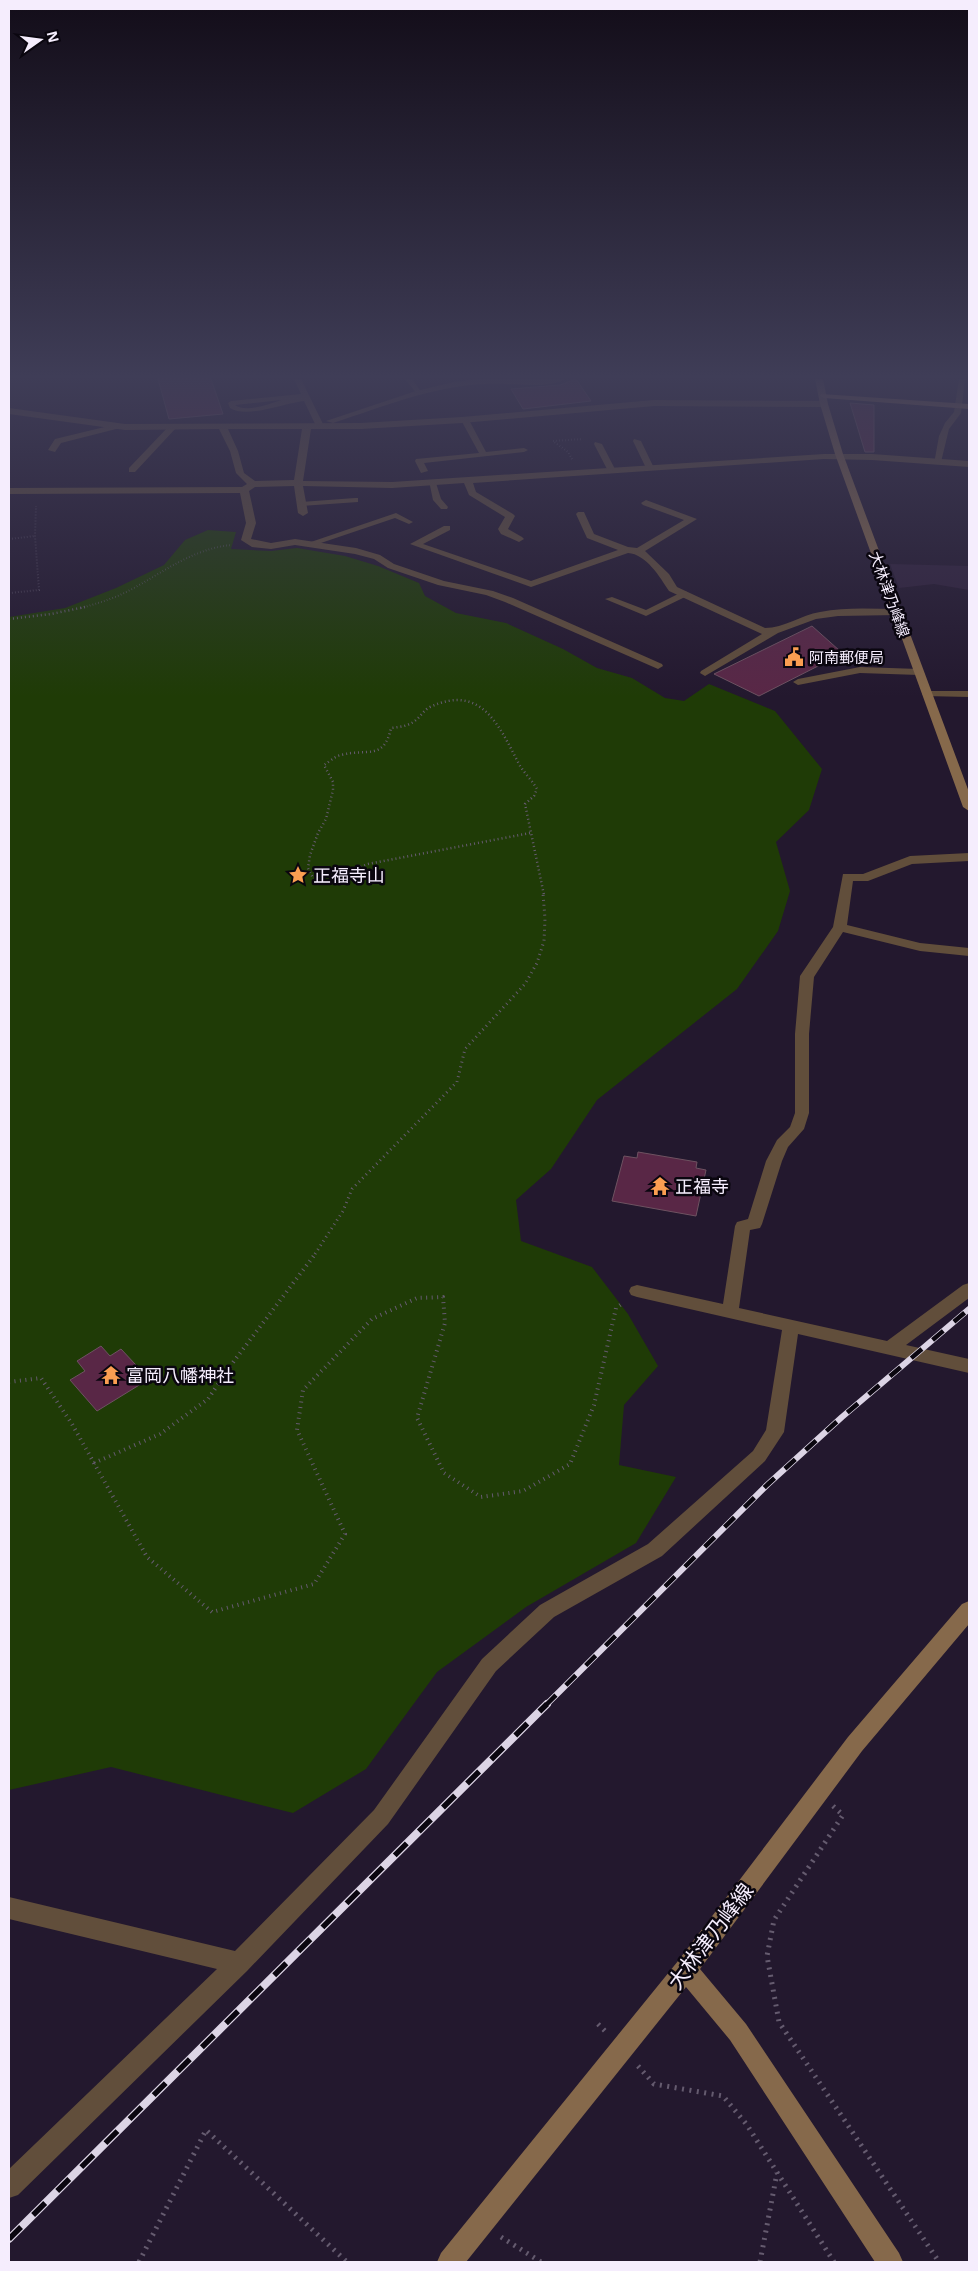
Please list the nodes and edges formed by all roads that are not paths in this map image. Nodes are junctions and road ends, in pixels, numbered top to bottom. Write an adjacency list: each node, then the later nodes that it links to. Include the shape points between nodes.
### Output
1 (252, 485): 8 (street)
2 (298, 485): 13 (street)
3 (338, 485): 4 (street)
4 (383, 485)
5 (433, 485): 12 (lane, via 437,500)
6 (470, 485): 17 (street, via 472,493 510,516 504,532)
7 (850, 485): 23 (main road, 大林津乃峰線)
8 (244, 490): 9 (street); 18 (street, via 251,523 246,540 271,546 296,542)
9 (9, 491)
10 (356, 500): 13 (lane)
11 (646, 503): 20 (street, via 692,519)
12 (444, 507)
13 (302, 508)
14 (581, 514): 19 (street, via 590,536)
15 (409, 522): 18 (lane, via 396,515)
16 (446, 528): 19 (street, via 415,544 531,584)
17 (519, 540)
18 (309, 544): 25 (street, via 356,551 442,583 489,593)
19 (627, 550): 20 (street)
20 (639, 551): 21 (street, via 665,576 670,586)
21 (684, 594): 22 (lane, via 646,613); 24 (street, via 764,631)
22 (609, 599)
23 (897, 612): 24 (street, via 820,615); 26 (main road, 大林津乃峰線)
24 (773, 632): 27 (street)
25 (658, 666)
26 (919, 672): 28 (lane, via 860,670); 29 (main road, 大林津乃峰線)
27 (705, 673)
28 (798, 682)
29 (927, 694): 30 (lane); 31 (main road, 大林津乃峰線)
30 (969, 694)
31 (969, 807)
32 (969, 857): 33 (street, via 910,860 864,878 847,877)
33 (840, 927): 34 (street, via 946,952); 37 (street, via 807,976 802,1034 802,1112 797,1129 782,1144 774,1161 754,1224 743,1226)
34 (969, 952)
35 (969, 1289): 39 (street)
36 (637, 1291): 37 (street)
37 (730, 1313): 38 (street)
38 (790, 1325): 39 (street); 43 (street, via 775,1432 759,1456 655,1550 547,1612 489,1665 381,1817)
39 (892, 1347): 40 (street)
40 (969, 1366)
41 (969, 1610): 44 (main road, 大林津乃峰線, via 855,1744)
42 (9, 1909): 43 (street)
43 (239, 1963): 45 (street)
44 (686, 1969): 46 (main road, 大林津乃峰線); 47 (main road, via 738,2032)
45 (9, 2186)
46 (450, 2262)
47 (890, 2262)

